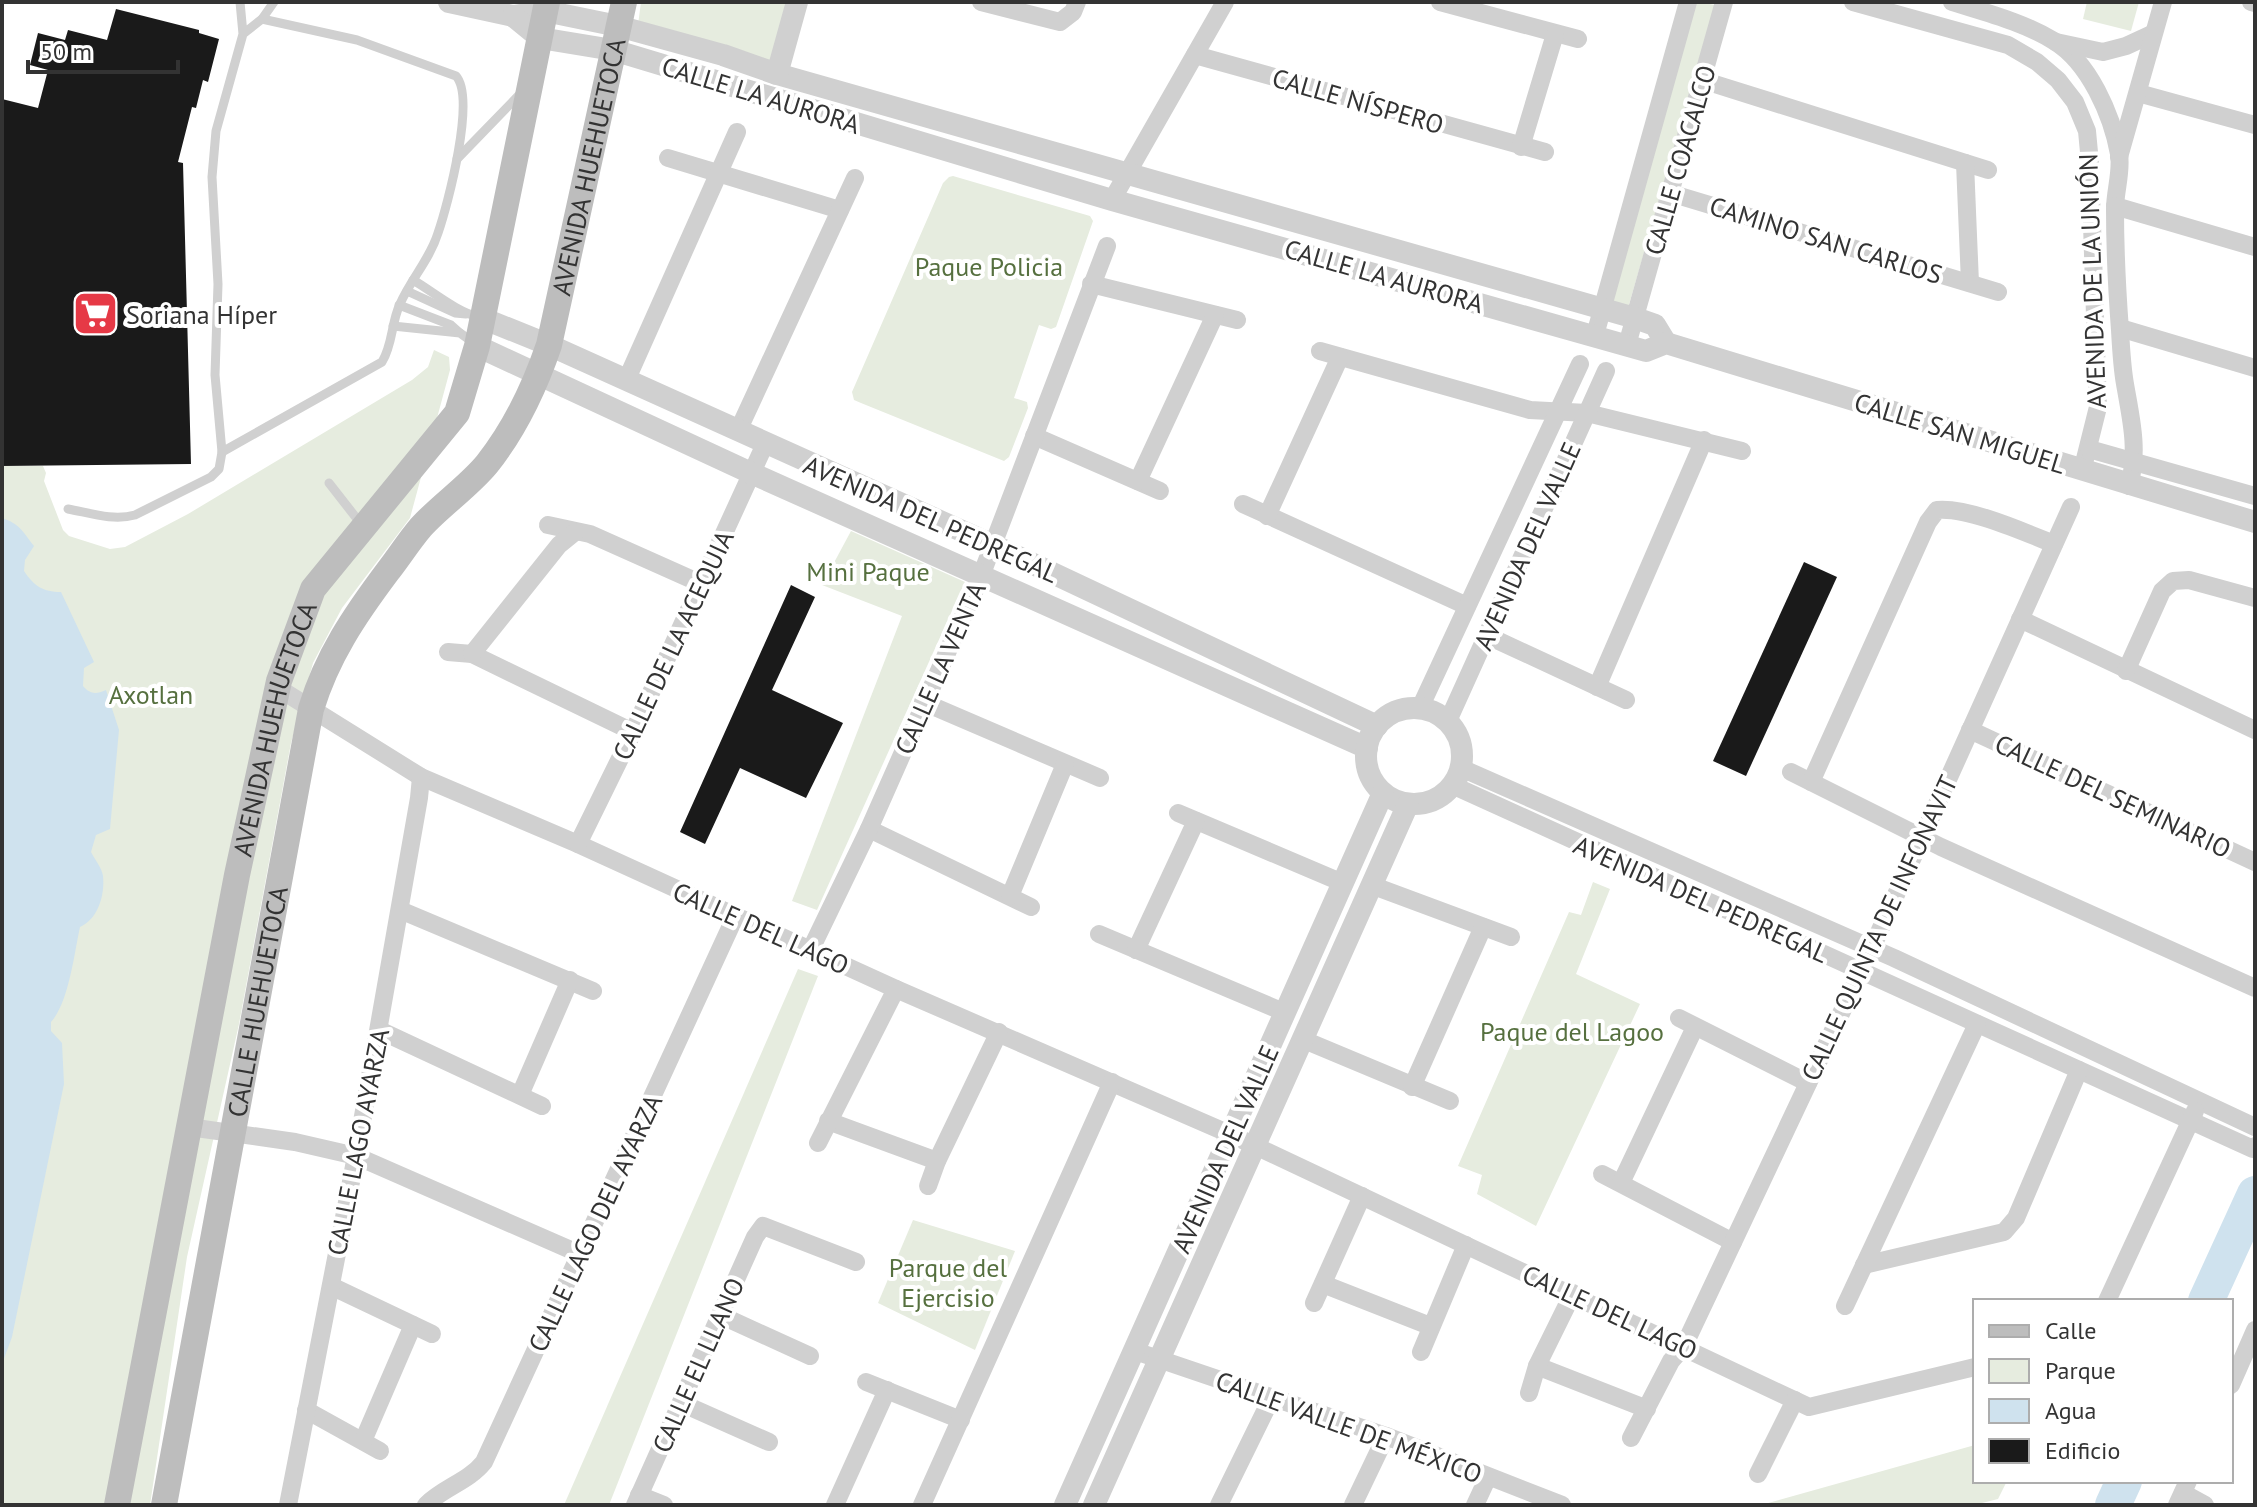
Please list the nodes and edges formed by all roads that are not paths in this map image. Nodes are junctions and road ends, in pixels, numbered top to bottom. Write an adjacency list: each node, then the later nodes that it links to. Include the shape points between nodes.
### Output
1 (240, 2): 18 (lane)
2 (274, 2): 16 (lane)
3 (449, 2): 15 (street)
4 (797, 2): 25 (street)
5 (981, 2): 6 (street, via 1060,22)
6 (1077, 2)
7 (1225, 2): 24 (street)
8 (1440, 2): 19 (street)
9 (1688, 2): 53 (street, CALLE COACALCO)
10 (1724, 2): 26 (street, CALLE COACALCO)
11 (1853, 2): 80 (street, AVENIDA DE LA UNIÓN, via 2008,45 2037,62 2075,102 2087,131 2091,178 2098,407)
12 (1952, 2): 23 (street, AVENIDA DE LA UNIÓN)
13 (2163, 2): 20 (street)
14 (546, 6): 15 (street, CALLE LA AURORA); 17 (street, CALLE LA AURORA); 21 (main road, AVENIDA HUEHUETOCA)
15 (513, 16): 21 (street, CALLE LA AURORA)
16 (262, 19): 18 (lane); 35 (lane, via 357,40 458,77 463,127)
17 (618, 26): 21 (street, CALLE LA AURORA); 25 (street, CALLE LA AURORA); 42 (street, CALLE LA AURORA); 63 (main road, AVENIDA HUEHUETOCA)
18 (243, 34): 79 (lane, via 216,131 212,177 218,284 215,375)
19 (1555, 34): 22 (street); 31 (street)
20 (2152, 34): 23 (street, via 2103,52); 28 (street)
21 (540, 38): 27 (main road, AVENIDA HUEHUETOCA)
22 (1578, 39)
23 (2056, 42): 33 (street, AVENIDA DE LA UNIÓN, via 2097,92)
24 (1195, 55): 31 (street, CALLE NÍSPERO); 39 (street)
25 (777, 74): 39 (street, CALLE LA AURORA)
26 (1702, 80): 36 (street); 41 (street, CALLE COACALCO)
27 (532, 82): 35 (lane); 55 (main road, AVENIDA HUEHUETOCA)
28 (2138, 93): 29 (street); 33 (street)
29 (2255, 125)
30 (737, 132): 38 (street)
31 (1521, 147): 32 (street, CALLE NÍSPERO)
32 (1545, 152)
33 (2119, 157): 43 (street, AVENIDA DE LA UNIÓN)
34 (668, 158): 38 (street)
35 (457, 159): 47 (lane, via 438,233)
36 (1965, 163): 37 (street); 48 (street, CAMINO SAN CARLOS)
37 (1988, 170)
38 (717, 172): 44 (street); 71 (street)
39 (1127, 174): 42 (street); 53 (street, CALLE LA AURORA)
40 (855, 178): 44 (street)
41 (1670, 193): 48 (street, CAMINO SAN CARLOS); 56 (street, CALLE COACALCO)
42 (1112, 200): 60 (street, CALLE LA AURORA)
43 (2115, 206): 46 (street); 59 (street, AVENIDA DE LA UNIÓN)
44 (840, 210): 74 (street)
45 (1107, 246): 49 (street, CALLE LA VENTA)
46 (2255, 247)
47 (413, 280): 50 (lane); 55 (lane)
48 (1970, 283): 51 (street)
49 (1091, 284): 54 (street); 75 (street, CALLE LA VENTA)
50 (407, 291): 52 (lane); 55 (lane)
51 (1998, 292)
52 (399, 305): 58 (lane); 61 (lane, via 451,325)
53 (1601, 310): 56 (street, CALLE LA AURORA); 60 (street, CALLE COACALCO)
54 (1215, 315): 57 (street); 83 (street)
55 (474, 316): 61 (main road, AVENIDA HUEHUETOCA); 63 (street, AVENIDA DEL PEDREGAL)
56 (1635, 318): 62 (street, CALLE SAN MIGUEL, via 1655,325); 64 (street, CALLE COACALCO)
57 (1237, 320)
58 (393, 326): 61 (lane); 79 (lane, via 382,362)
59 (2120, 328): 68 (street); 81 (street, AVENIDA DE LA UNIÓN)
60 (1595, 335): 64 (street, CALLE LA AURORA)
61 (468, 340): 70 (street, AVENIDA DEL PEDREGAL); 94 (main road, AVENIDA HUEHUETOCA, via 457,413)
62 (1666, 343): 64 (street, CALLE SAN MIGUEL, via 1646,351); 80 (street, CALLE SAN MIGUEL)
63 (549, 345): 70 (main road, AVENIDA HUEHUETOCA); 71 (street, AVENIDA DEL PEDREGAL)
64 (1627, 345)
65 (1320, 351): 66 (street)
66 (1340, 357): 72 (street, via 1530,410); 91 (street)
67 (1580, 364): 72 (street, AVENIDA DEL VALLE)
68 (2255, 368)
69 (1606, 371): 73 (street, AVENIDA DEL VALLE)
70 (539, 373): 82 (street, AVENIDA DEL PEDREGAL); 95 (main road, AVENIDA HUEHUETOCA, via 486,466)
71 (626, 381): 74 (street, AVENIDA DEL PEDREGAL)
72 (1558, 413): 73 (street); 102 (street, AVENIDA DEL VALLE)
73 (1587, 413): 76 (street); 104 (street, AVENIDA DEL VALLE)
74 (738, 431): 77 (street, AVENIDA DEL PEDREGAL)
75 (1034, 436): 83 (street); 98 (street, CALLE LA VENTA)
76 (1704, 440): 78 (street); 108 (street)
77 (765, 444): 82 (street, CALLE DE LA ACEQUIA); 98 (street, AVENIDA DEL PEDREGAL)
78 (1742, 451)
79 (222, 452): 90 (lane, via 219,469 211,477 135,515 110,517)
80 (2086, 460): 81 (street); 85 (street, CALLE SAN MIGUEL)
81 (2134, 463): 85 (street, AVENIDA DE LA UNIÓN); 87 (street)
82 (751, 473): 99 (street, AVENIDA DEL PEDREGAL); 100 (street, CALLE DE LA ACEQUIA)
83 (1138, 481): 86 (street)
84 (329, 483): 94 (lane)
85 (2129, 486): 92 (street, CALLE SAN MIGUEL)
86 (1160, 491)
87 (2255, 496)
88 (1243, 504): 91 (street)
89 (2071, 507): 97 (street, CALLE QUINTA DE INFONAVIT)
90 (68, 509)
91 (1267, 516): 102 (street)
92 (2255, 522)
93 (548, 525): 96 (street)
94 (363, 528): 109 (main road, AVENIDA HUEHUETOCA, via 313,589)
95 (420, 528): 113 (main road, CALLE HUEHUETOCA, via 334,649)
96 (575, 532): 100 (street); 106 (street)
97 (2054, 544): 103 (street, CALLE QUINTA DE INFONAVIT); 125 (street, via 1951,509 1937,510)
98 (993, 545): 99 (street, CALLE LA VENTA); 115 (street, AVENIDA DEL PEDREGAL)
99 (981, 576): 111 (street, CALLE LA VENTA); 119 (street, AVENIDA DEL PEDREGAL)
100 (702, 584): 118 (street, CALLE DE LA ACEQUIA)
101 (2255, 598): 107 (street, via 2189,580 2173,581 2162,591)
102 (1467, 606): 112 (street, AVENIDA DEL VALLE)
103 (2020, 619): 107 (street); 116 (street, CALLE QUINTA DE INFONAVIT)
104 (1488, 636): 108 (street); 114 (street, AVENIDA DEL VALLE)
105 (448, 652): 106 (street)
106 (472, 654): 118 (street)
107 (2126, 671): 117 (street)
108 (1597, 687): 110 (street)
109 (278, 688): 113 (street, CALLE DEL LAGO); 166 (main road, AVENIDA HUEHUETOCA)
110 (1626, 700)
111 (923, 702): 120 (street); 130 (street, CALLE LA VENTA)
112 (1420, 708): 114 (street); 115 (street, via 1396,712)
113 (311, 709): 123 (street, CALLE DEL LAGO); 168 (main road, CALLE HUEHUETOCA)
114 (1448, 721): 122 (street, via 1461,743)
115 (1377, 726): 119 (street)
116 (1970, 730): 131 (street, CALLE QUINTA DE INFONAVIT); 133 (street, CALLE DEL SEMINARIO)
117 (2255, 730)
118 (633, 732): 132 (street, CALLE DE LA ACEQUIA)
119 (1367, 748): 126 (street, via 1369,772)
120 (1065, 764): 124 (street); 136 (street)
121 (1791, 772): 125 (street)
122 (1457, 776): 127 (street, via 1431,802); 145 (street, AVENIDA DEL PEDREGAL); 146 (street, AVENIDA DEL PEDREGAL)
123 (421, 777): 132 (street, CALLE DEL LAGO); 138 (street, CALLE LAGO AYARZA)
124 (1100, 778)
125 (1811, 782): 131 (street)
126 (1383, 793): 127 (street); 134 (street, AVENIDA DEL VALLE)
127 (1408, 804): 135 (street, AVENIDA DEL VALLE)
128 (1178, 813): 129 (street)
129 (1196, 821): 134 (street); 144 (street)
130 (869, 829): 136 (street); 143 (street, CALLE LA VENTA)
131 (1922, 836): 145 (street, CALLE QUINTA DE INFONAVIT); 148 (street)
132 (578, 844): 139 (street, CALLE DEL LAGO)
133 (2255, 862)
134 (1343, 883): 151 (street, AVENIDA DEL VALLE)
135 (1371, 885): 140 (street); 155 (street, AVENIDA DEL VALLE)
136 (1010, 896): 137 (street)
137 (1031, 907)
138 (400, 910): 147 (street); 153 (street, CALLE LAGO AYARZA)
139 (735, 917): 143 (street, CALLE DEL LAGO); 181 (street, CALLE LAGO DEL AYARZA)
140 (1483, 927): 142 (street); 159 (street)
141 (1099, 934): 144 (street)
142 (1511, 937)
143 (811, 949): 149 (street, CALLE DEL LAGO)
144 (1136, 950): 151 (street)
145 (1871, 950): 146 (street, CALLE QUINTA DE INFONAVIT); 162 (street, AVENIDA DEL PEDREGAL)
146 (1861, 971): 152 (street, AVENIDA DEL PEDREGAL); 158 (street, CALLE QUINTA DE INFONAVIT)
147 (570, 980): 150 (street); 160 (street)
148 (2254, 986)
149 (896, 989): 154 (street, CALLE DEL LAGO); 164 (street)
150 (593, 991)
151 (1286, 1013): 169 (street, AVENIDA DEL VALLE)
152 (1977, 1024): 156 (street, AVENIDA DEL PEDREGAL); 183 (street)
153 (379, 1030): 160 (street); 173 (street, CALLE LAGO AYARZA)
154 (999, 1032): 157 (street, CALLE DEL LAGO); 174 (street)
155 (1304, 1040): 159 (street); 171 (street, AVENIDA DEL VALLE)
156 (2079, 1070): 165 (street, AVENIDA DEL PEDREGAL); 183 (street, via 2016,1218 2004,1232)
157 (1112, 1082): 169 (street, CALLE DEL LAGO); 211 (street)
158 (1808, 1083): 176 (street, via 1687,1022); 179 (street, CALLE QUINTA DE INFONAVIT)
159 (1412, 1087): 161 (street)
160 (520, 1095): 163 (street)
161 (1450, 1101)
162 (2200, 1102): 165 (street); 167 (street, AVENIDA DEL PEDREGAL)
163 (542, 1106)
164 (828, 1121): 170 (street); 174 (street)
165 (2190, 1121): 172 (street, AVENIDA DEL PEDREGAL); 187 (street)
166 (189, 1127): 168 (street); 221 (main road, AVENIDA HUEHUETOCA)
167 (2255, 1127)
168 (231, 1131): 173 (street); 222 (main road, CALLE HUEHUETOCA)
169 (1232, 1135): 171 (street, CALLE DEL LAGO); 196 (street, AVENIDA DEL VALLE)
170 (818, 1143)
171 (1256, 1146): 178 (street, CALLE DEL LAGO); 199 (street, AVENIDA DEL VALLE)
172 (2255, 1146)
173 (356, 1156): 181 (street); 185 (street, CALLE LAGO AYARZA)
174 (937, 1161): 177 (street)
175 (1602, 1174): 176 (street)
176 (1621, 1183): 179 (street)
177 (928, 1186)
178 (1362, 1196): 180 (street, CALLE DEL LAGO); 184 (street)
179 (1733, 1242): 195 (street, CALLE QUINTA DE INFONAVIT)
180 (1466, 1245): 186 (street, CALLE DEL LAGO); 192 (street)
181 (580, 1254): 224 (street, CALLE LAGO DEL AYARZA, via 484,1462 474,1475 438,1492)
182 (856, 1262): 190 (street, CALLE EL LLANO, via 763,1226)
183 (1864, 1265): 189 (street)
184 (1323, 1284): 188 (street); 192 (street)
185 (331, 1286): 191 (street); 210 (street, CALLE LAGO AYARZA)
186 (1573, 1293): 195 (street, CALLE DEL LAGO); 200 (street)
187 (2108, 1299)
188 (1314, 1303)
189 (1845, 1306)
190 (720, 1315): 198 (street); 208 (street, CALLE EL LLANO)
191 (413, 1325): 194 (street); 214 (street)
192 (1430, 1326): 197 (street)
193 (2255, 1330): 202 (street)
194 (432, 1334)
195 (1684, 1346): 207 (street, CALLE DEL LAGO); 209 (street, CALLE QUINTA DE INFONAVIT)
196 (1135, 1351): 199 (street, CALLE VALLE DE MÉXICO); 228 (street, AVENIDA DEL VALLE)
197 (1421, 1352)
198 (810, 1356)
199 (1160, 1359): 206 (street, CALLE VALLE DE MÉXICO); 229 (street, AVENIDA DEL VALLE)
200 (1537, 1366): 205 (street); 209 (street)
201 (1973, 1367): 207 (street, CALLE DEL LAGO, via 1809,1407)
202 (2233, 1380)
203 (866, 1382): 204 (street)
204 (887, 1390): 211 (street); 226 (street)
205 (1529, 1393)
206 (1272, 1397): 212 (street, CALLE VALLE DE MÉXICO); 230 (street)
207 (1795, 1400): 217 (street)
208 (681, 1403): 215 (street); 220 (street, CALLE EL LLANO)
209 (1647, 1409): 213 (street, CALLE QUINTA DE INFONAVIT)
210 (306, 1410): 214 (street); 223 (street, CALLE LAGO AYARZA)
211 (961, 1420): 227 (street)
212 (1386, 1436): 218 (street, CALLE VALLE DE MÉXICO); 231 (street)
213 (1631, 1438)
214 (363, 1441): 216 (street)
215 (769, 1442)
216 (380, 1451)
217 (1758, 1474)
218 (1488, 1477): 232 (street); 233 (street, CALLE VALLE DE MÉXICO)
219 (2183, 1493): 234 (street)
220 (637, 1500): 225 (street)
221 (117, 1505)
222 (164, 1505)
223 (288, 1505)
224 (426, 1505)
225 (664, 1505)
226 (835, 1505)
227 (922, 1505)
228 (1065, 1505)
229 (1094, 1505)
230 (1219, 1505)
231 (1353, 1505)
232 (1475, 1505)
233 (1562, 1505)
234 (2205, 1505)

